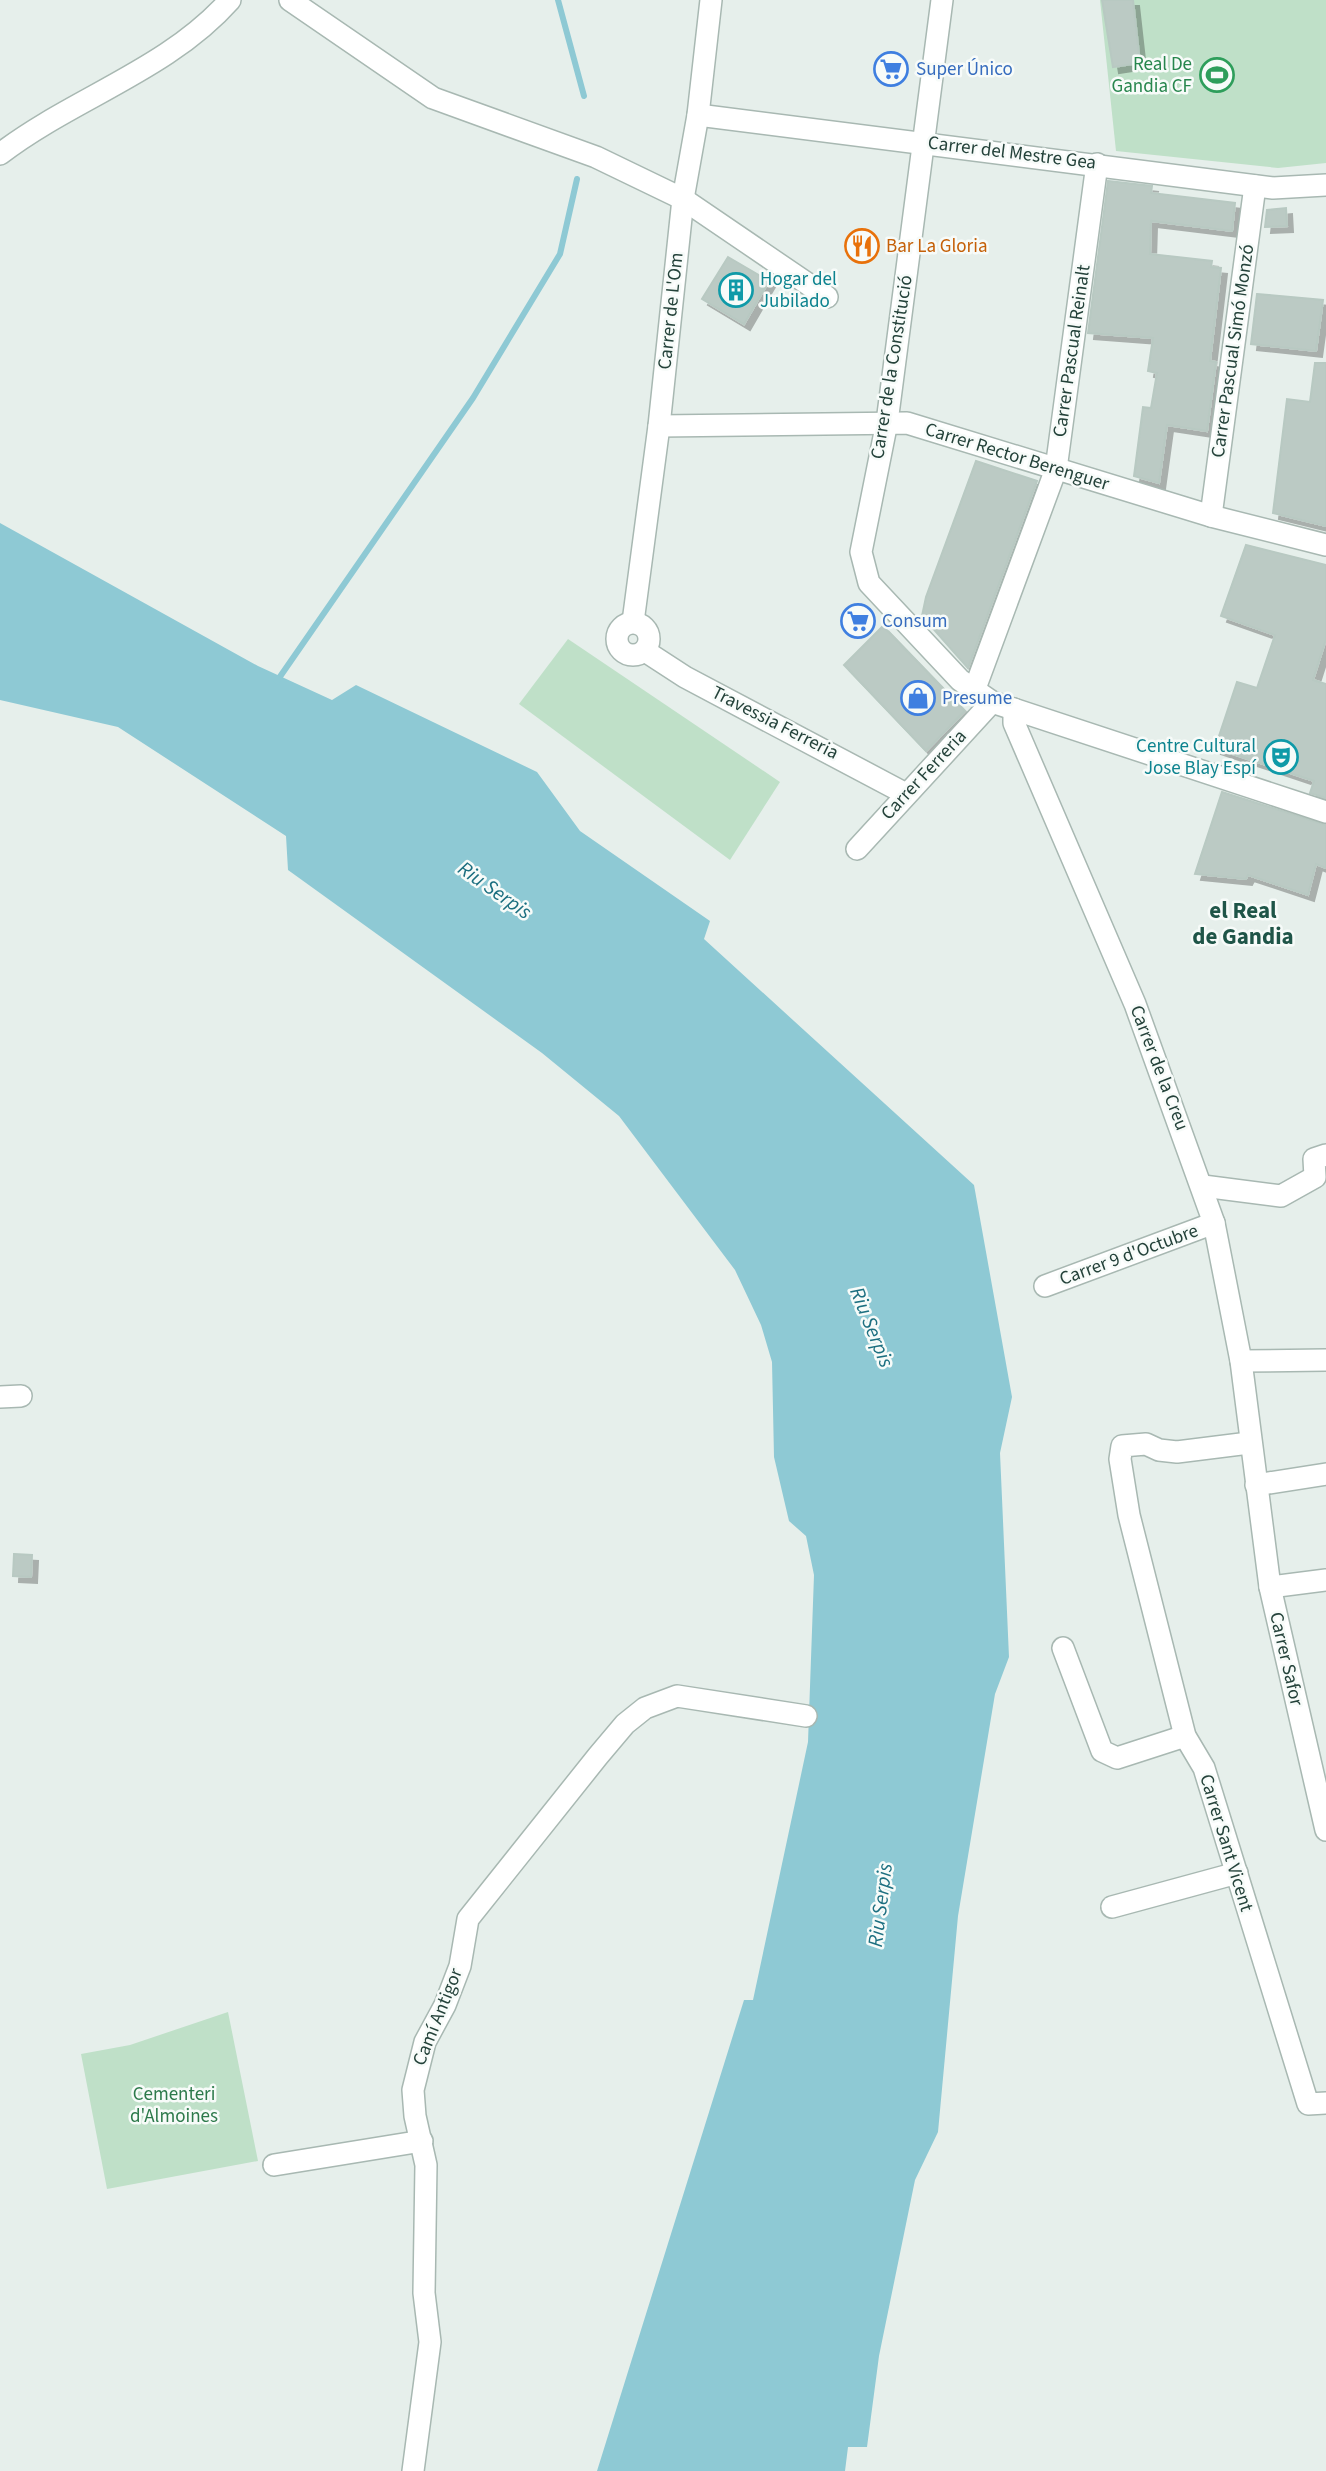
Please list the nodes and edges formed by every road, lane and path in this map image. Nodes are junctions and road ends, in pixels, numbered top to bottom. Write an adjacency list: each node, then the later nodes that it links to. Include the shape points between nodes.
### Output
1 (230, 0): 7 (street, via 199,31 151,64 51,119)
2 (290, 0): 11 (street, via 433,98 596,158)
3 (711, 0): 5 (street, Carrer de L'Om)
4 (942, 0): 6 (street, Carrer de la Constitució)
5 (698, 115): 6 (street, Carrer del Mestre Gea); 11 (street, Carrer de L'Om)
6 (924, 142): 8 (street, Carrer del Mestre Gea); 13 (street, Carrer de la Constitució)
7 (0, 154)
8 (1097, 164): 10 (street, Carrer del Mestre Gea); 15 (street, Carrer Pascual Reinalt)
9 (1326, 185): 10 (street, Carrer del Mestre Gea)
10 (1255, 186): 16 (street, Carrer Pascual Simó Monzó)
11 (683, 198): 12 (street); 14 (street, Carrer de L'Om)
12 (827, 297)
13 (887, 422): 14 (street, Carrer Rector Berenguer); 15 (street, Carrer Rector Berenguer, via 907,423); 19 (street, Carrer de la Constitució, via 861,552 869,583)
14 (659, 425): 18 (street, Carrer de L'Om, via 633,622 645,627 650,639)
15 (1056, 469): 16 (street, Carrer Rector Berenguer); 19 (street, Carrer Pascual Reinalt)
16 (1211, 516): 17 (street, Carrer Rector Berenguer)
17 (1326, 545)
18 (645, 651): 21 (street, Travessia Ferreria, via 685,677)
19 (983, 697): 20 (street); 21 (street, Carrer Ferreria)
20 (1014, 709): 22 (street); 25 (street, Carrer de la Creu, via 1014,723 1135,1003)
21 (906, 794): 23 (street, Carrer Ferreria)
22 (1326, 812)
23 (857, 849)
24 (1326, 1155): 25 (street, via 1314,1159 1315,1177 1281,1196)
25 (1203, 1186): 26 (street, Carrer de la Creu)
26 (1214, 1223): 27 (street, Carrer 9 d'Octubre); 29 (street, Carrer de la Creu)
27 (1045, 1286)
28 (1326, 1360): 29 (street)
29 (1241, 1361): 32 (street, Carrer de la Creu)
30 (22, 1396): 31 (street)
31 (0, 1397)
32 (1249, 1444): 34 (street, Carrer Safor); 39 (street, Carrer Sant Vicent, via 1177,1452 1135,1443 1122,1446 1129,1515)
33 (1326, 1474): 34 (street)
34 (1256, 1485): 36 (street, Carrer Safor)
35 (1326, 1580): 36 (street)
36 (1270, 1587): 40 (street, Carrer Safor)
37 (1062, 1648): 39 (street, via 1102,1751 1117,1758)
38 (806, 1716): 44 (street, Camí Antigor, via 677,1696 645,1708 625,1724 468,1919 455,1980 425,2042 415,2076 415,2116)
39 (1185, 1736): 41 (street, Carrer Sant Vicent, via 1204,1768)
40 (1326, 1830)
41 (1237, 1873): 42 (street); 43 (street, Carrer Sant Vicent)
42 (1112, 1907)
43 (1317, 2103)
44 (422, 2141): 45 (street); 46 (street, Camí Antigor, via 426,2165 424,2293 430,2342)
45 (274, 2165)
46 (413, 2471)

